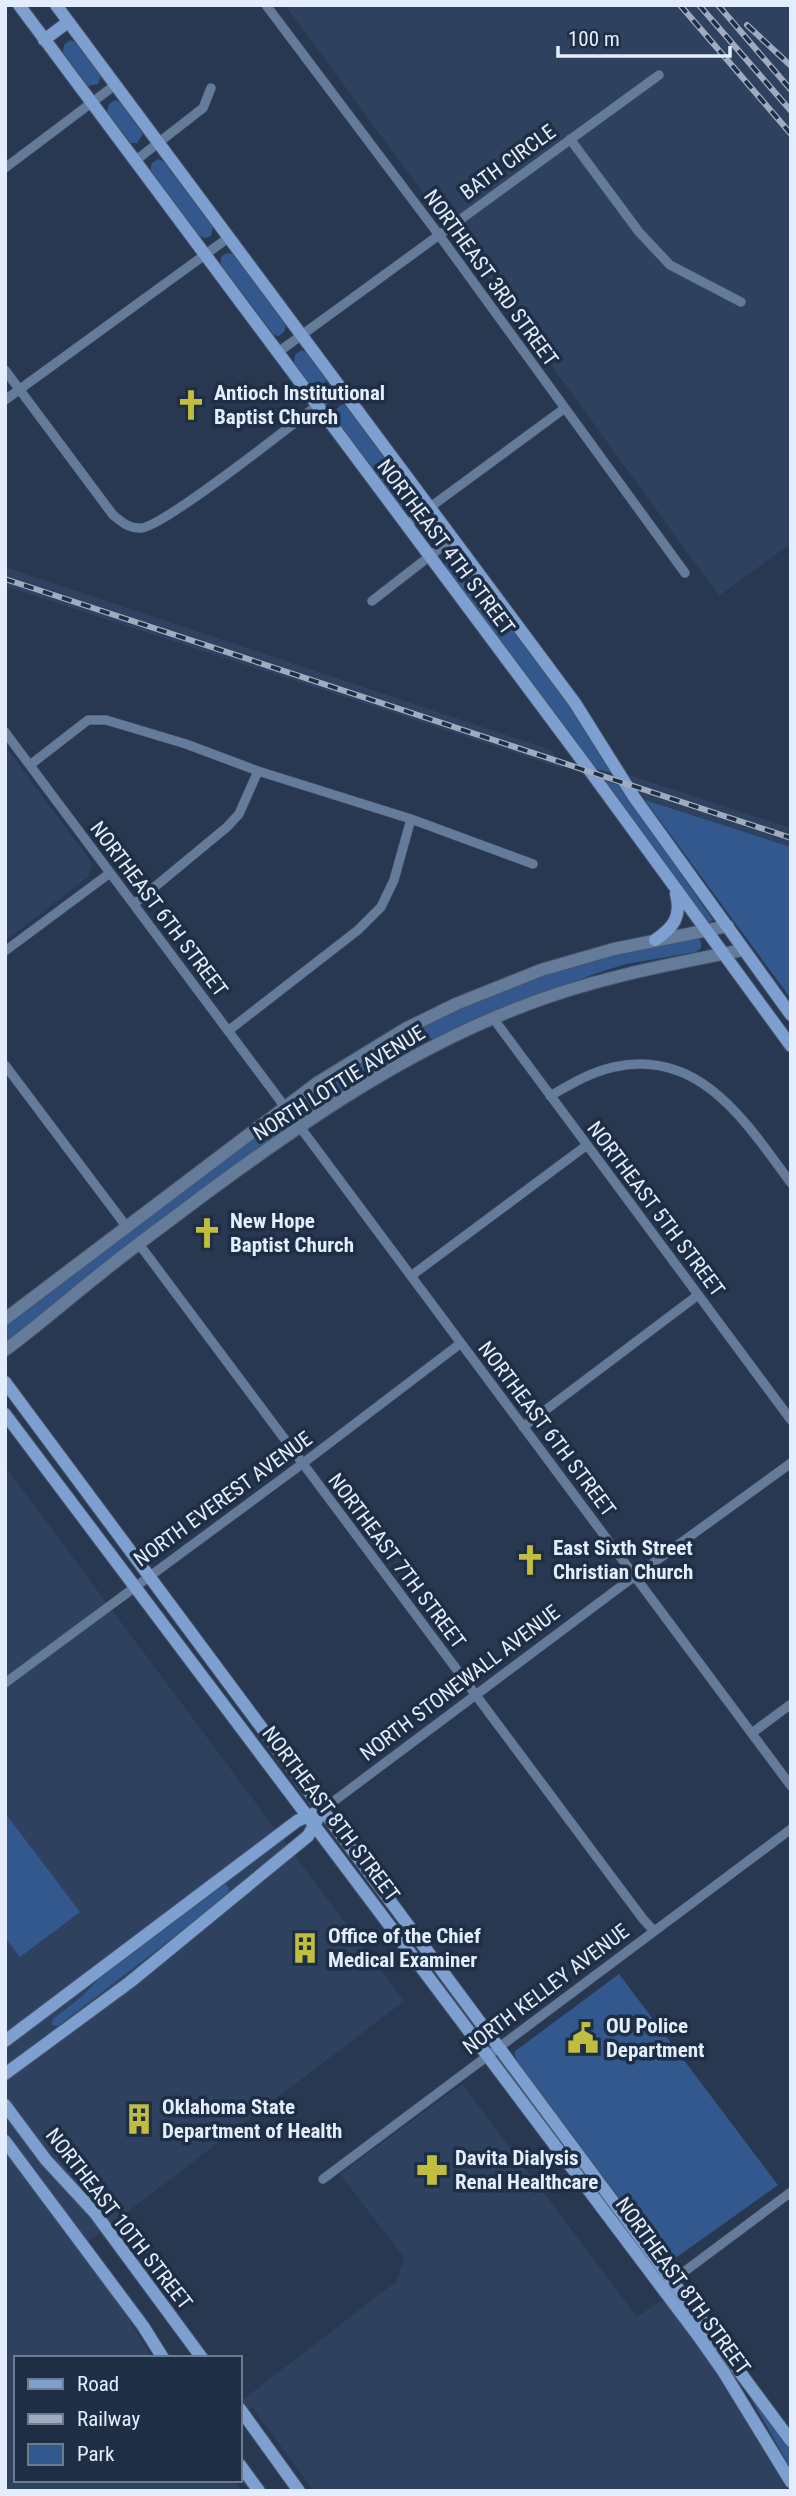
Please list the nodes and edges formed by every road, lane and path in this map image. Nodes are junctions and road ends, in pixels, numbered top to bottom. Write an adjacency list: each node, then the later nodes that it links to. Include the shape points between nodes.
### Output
1 (19, 5): 5 (main road, NORTHEAST 4TH STREET)
2 (56, 5): 4 (main road, NORTHEAST 4TH STREET)
3 (266, 5): 14 (street, NORTHEAST 3RD STREET)
4 (68, 22): 5 (main road); 7 (main road, NORTHEAST 4TH STREET)
5 (44, 40): 9 (main road, NORTHEAST 4TH STREET)
6 (659, 75): 10 (street, BATH CIRCLE)
7 (115, 85): 9 (street); 11 (main road, NORTHEAST 4TH STREET)
8 (211, 88): 11 (street, via 203,108)
9 (91, 103): 12 (main road, NORTHEAST 4TH STREET); 13 (street)
10 (570, 139): 14 (street, BATH CIRCLE); 17 (street, via 639,232 670,265)
11 (158, 144): 12 (street); 15 (main road, NORTHEAST 4TH STREET)
12 (135, 161): 16 (main road, NORTHEAST 4TH STREET)
13 (5, 168)
14 (439, 235): 18 (street, BATH CIRCLE); 25 (street, NORTHEAST 3RD STREET)
15 (228, 237): 16 (street); 18 (main road, NORTHEAST 4TH STREET)
16 (204, 255): 19 (main road, NORTHEAST 4TH STREET); 22 (street)
17 (741, 302)
18 (301, 335): 19 (street, BATH CIRCLE); 21 (main road, NORTHEAST 4TH STREET)
19 (277, 353): 24 (main road, NORTHEAST 4TH STREET)
20 (5, 370): 22 (street)
21 (341, 387): 24 (street); 26 (main road, NORTHEAST 4TH STREET)
22 (19, 389): 23 (street); 24 (street, via 113,515 128,527 144,528 186,503)
23 (5, 400)
24 (317, 406): 27 (main road, NORTHEAST 4TH STREET)
25 (565, 408): 26 (street); 30 (street, NORTHEAST 3RD STREET)
26 (430, 507): 27 (street); 28 (main road, NORTHEAST 4TH STREET)
27 (406, 525): 29 (main road, NORTHEAST 4TH STREET)
28 (453, 538): 29 (street); 40 (main road, NORTHEAST 4TH STREET, via 575,703 634,797)
29 (429, 556): 31 (street); 38 (main road, NORTHEAST 4TH STREET)
30 (685, 573)
31 (372, 601)
32 (5, 732): 33 (street, NORTHEAST 6TH STREET)
33 (30, 765): 34 (street, via 88,720 106,720); 37 (street, NORTHEAST 6TH STREET)
34 (258, 771): 35 (street); 39 (street, via 239,814)
35 (411, 819): 36 (street); 48 (street, via 394,880 381,907)
36 (533, 864)
37 (110, 873): 39 (street, NORTHEAST 6TH STREET); 44 (street)
38 (676, 891): 41 (main road, NORTHEAST 4TH STREET); 42 (main road, via 679,913 675,923)
39 (134, 904): 48 (street, NORTHEAST 6TH STREET)
40 (728, 926): 41 (street, NORTH LOTTIE AVENUE); 43 (main road, NORTHEAST 4TH STREET)
41 (705, 930): 42 (street, NORTH LOTTIE AVENUE); 45 (main road, NORTHEAST 4TH STREET)
42 (655, 940): 52 (street, NORTH LOTTIE AVENUE, via 541,970 456,1004 383,1041)
43 (743, 950): 45 (street, NORTH LOTTIE AVENUE); 46 (main road, NORTHEAST 4TH STREET)
44 (5, 951)
45 (722, 954): 47 (street, NORTH LOTTIE AVENUE, via 590,982); 49 (main road, NORTHEAST 4TH STREET)
46 (791, 1015)
47 (493, 1018): 51 (street, NORTHEAST 5TH STREET); 53 (street, NORTH LOTTIE AVENUE, via 399,1064)
48 (228, 1031): 52 (street, NORTHEAST 6TH STREET)
49 (791, 1046)
50 (5, 1065): 56 (street)
51 (550, 1096): 54 (street, NORTHEAST 5TH STREET); 55 (street, via 612,1067 647,1065 680,1072 730,1104)
52 (285, 1107): 56 (street, NORTH LOTTIE AVENUE)
53 (300, 1127): 57 (street, NORTH LOTTIE AVENUE); 58 (street, NORTHEAST 6TH STREET)
54 (587, 1145): 58 (street); 59 (street, NORTHEAST 5TH STREET)
55 (791, 1183)
56 (126, 1226): 60 (street, NORTH LOTTIE AVENUE)
57 (139, 1244): 62 (street, NORTH LOTTIE AVENUE); 68 (street, NORTHEAST 7TH STREET)
58 (411, 1276): 61 (street, NORTHEAST 6TH STREET)
59 (698, 1295): 65 (street, NORTHEAST 5TH STREET); 66 (street)
60 (5, 1319)
61 (461, 1343): 66 (street, NORTHEAST 6TH STREET); 68 (street, NORTH EVEREST AVENUE)
62 (5, 1350)
63 (5, 1382): 69 (main road, NORTHEAST 8TH STREET)
64 (5, 1413): 71 (main road, NORTHEAST 8TH STREET)
65 (791, 1420)
66 (523, 1427): 70 (street, NORTHEAST 6TH STREET)
67 (791, 1463): 70 (street, NORTH STONEWALL AVENUE)
68 (302, 1464): 69 (street, NORTH EVEREST AVENUE); 73 (street, NORTHEAST 7TH STREET)
69 (148, 1576): 71 (street, NORTH EVEREST AVENUE); 77 (main road, NORTHEAST 8TH STREET)
70 (636, 1576): 73 (street, NORTH STONEWALL AVENUE); 75 (street, NORTHEAST 6TH STREET)
71 (135, 1585): 72 (street, NORTH EVEREST AVENUE); 78 (main road, NORTHEAST 8TH STREET)
72 (5, 1683)
73 (476, 1696): 77 (street, NORTH STONEWALL AVENUE); 80 (street, NORTHEAST 7TH STREET)
74 (791, 1704): 75 (street)
75 (752, 1733): 76 (street, NORTHEAST 6TH STREET)
76 (791, 1786)
77 (322, 1811): 78 (main road, NORTH STONEWALL AVENUE); 82 (main road, NORTHEAST 8TH STREET)
78 (311, 1820): 81 (main road, NORTH STONEWALL AVENUE, via 297,1821); 82 (main road, NORTHEAST 8TH STREET); 83 (main road, NORTH STONEWALL AVENUE, via 308,1836 130,1982)
79 (791, 1829): 80 (street, NORTH KELLEY AVENUE)
80 (654, 1931): 82 (street, NORTH KELLEY AVENUE)
81 (5, 2041)
82 (493, 2051): 86 (street, NORTH KELLEY AVENUE); 88 (main road, NORTHEAST 8TH STREET)
83 (5, 2074)
84 (5, 2105): 90 (main road, NORTHEAST 10TH STREET, via 46,2160 95,2213)
85 (5, 2141): 89 (main road, NORTHEAST 10TH STREET)
86 (323, 2179)
87 (791, 2192): 88 (street)
88 (668, 2284): 92 (main road, NORTHEAST 8TH STREET); 94 (main road, NORTHEAST 8TH STREET)
89 (162, 2356)
90 (201, 2356)
91 (242, 2412): 96 (main road)
92 (791, 2441)
93 (242, 2468): 95 (main road)
94 (791, 2482)
95 (259, 2491)
96 (299, 2491)

